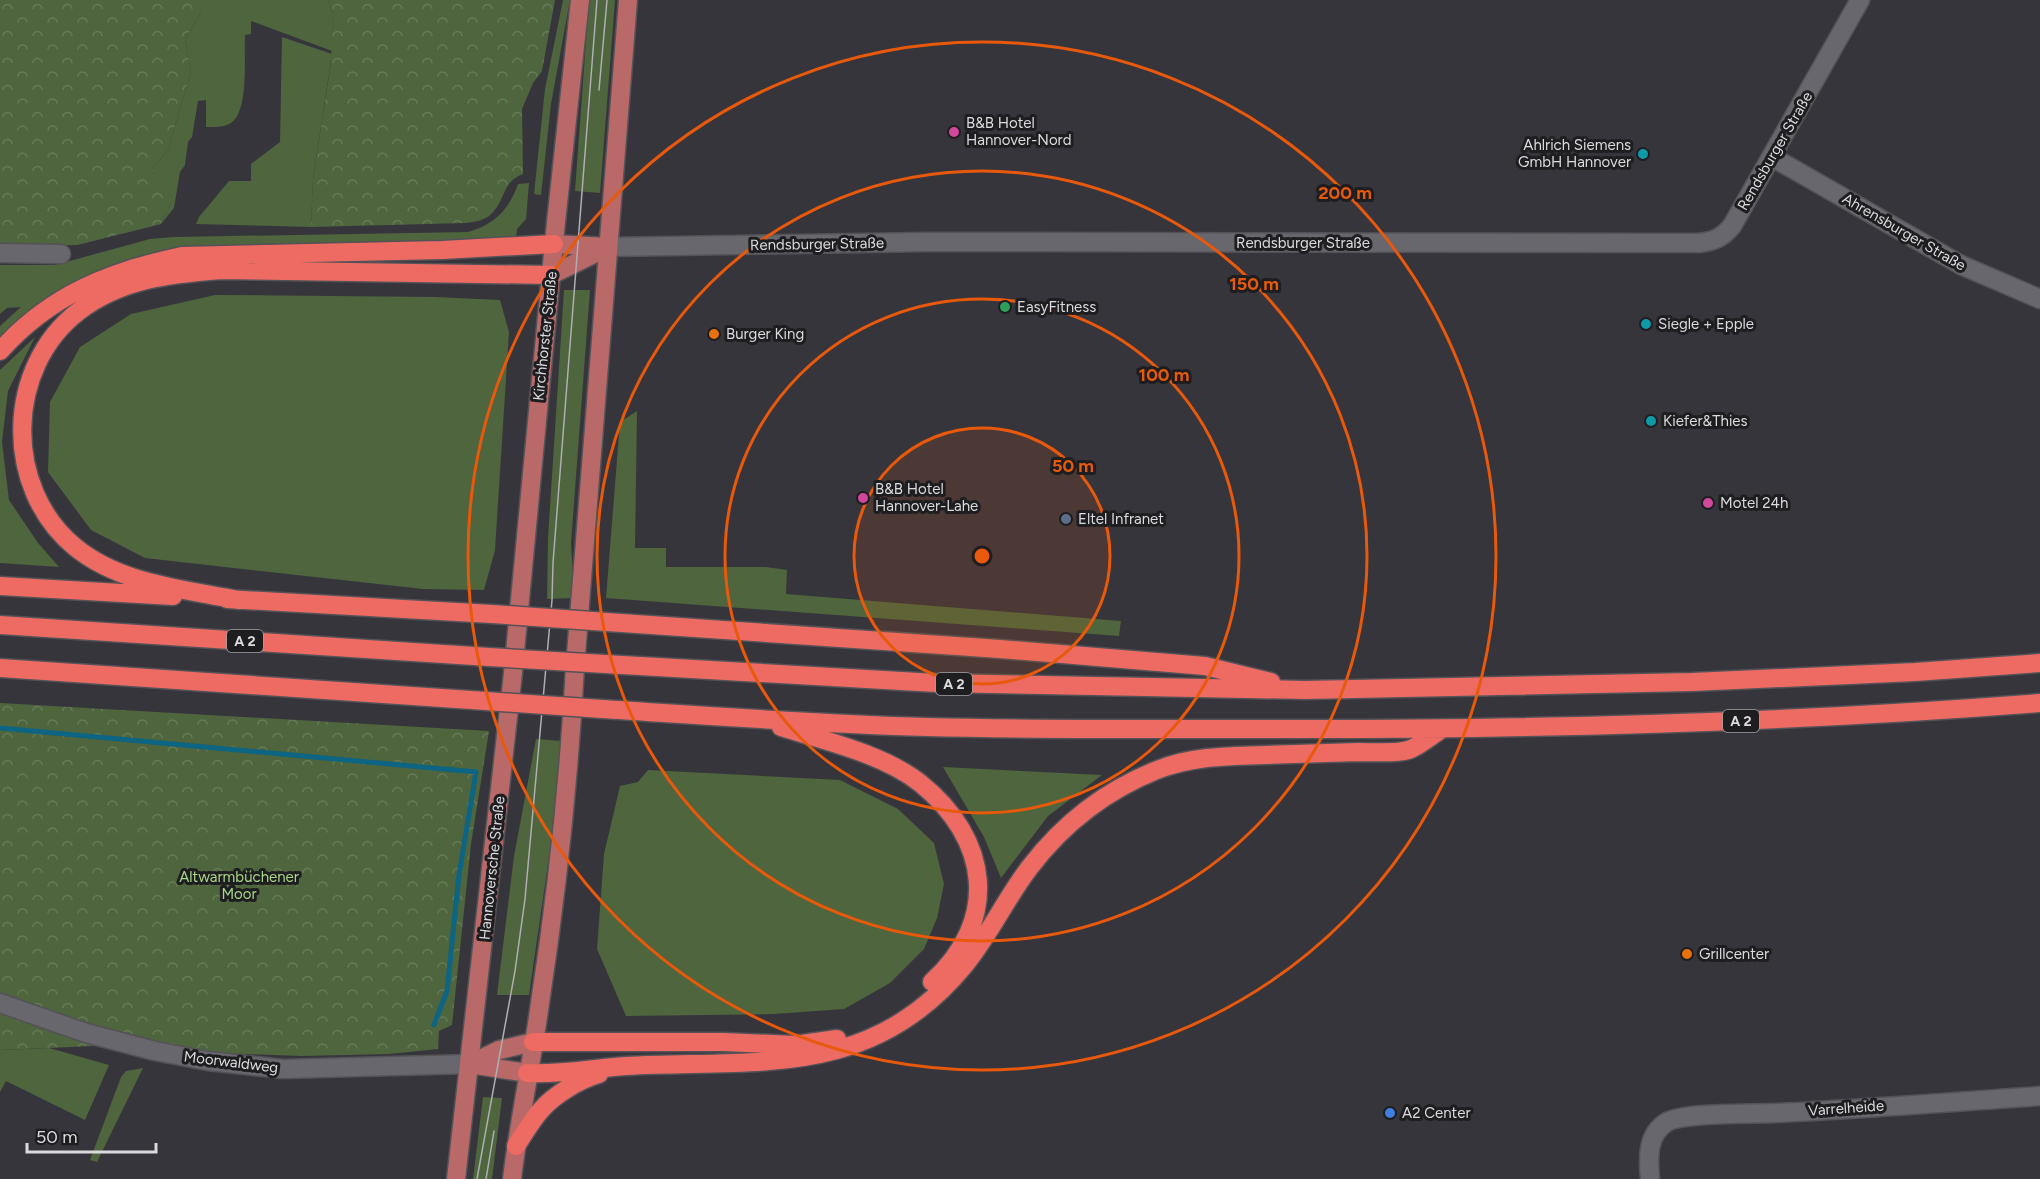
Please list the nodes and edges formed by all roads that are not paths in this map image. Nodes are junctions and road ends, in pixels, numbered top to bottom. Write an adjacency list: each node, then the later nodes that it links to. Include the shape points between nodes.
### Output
1 (580, 0): 5 (main road, Kirchhorster Straße)
2 (628, 0): 6 (main road)
3 (1860, 0): 4 (street, Rendsburger Straße)
4 (1772, 157): 6 (street, Rendsburger Straße, via 1723,237 1699,243 928,242); 10 (street, Ahrensburger Straße, via 1961,265)
5 (554, 244): 6 (main road); 9 (main road, Kirchhorster Straße); 11 (highway, via 182,256 104,277 58,300)
6 (608, 247): 9 (main road); 23 (main road, via 571,740)
7 (0, 253): 8 (street)
8 (61, 254)
9 (551, 275): 13 (highway, via 221,270 181,273 140,280 110,292 58,330 33,371 21,426 23,452 38,501 74,547 100,564 171,587); 17 (main road, Kirchhorster Straße)
10 (2040, 299)
11 (0, 351)
12 (0, 586): 13 (highway)
13 (238, 600): 18 (highway, bridge, via 492,614 1205,666)
14 (0, 625): 18 (highway, A 2, bridge, via 936,683)
15 (2040, 663): 18 (highway, A 2, via 1692,682)
16 (0, 668): 20 (highway, A 2, bridge)
17 (513, 673): 24 (main road, Hannoversche Straße)
18 (1305, 690)
19 (2040, 703): 21 (highway, A 2, via 1654,725)
20 (756, 720): 21 (highway, A 2, via 927,726); 23 (highway, via 883,761 919,782 945,807 966,835 978,870 978,900 970,929 954,958 915,998 887,1018 828,1041 795,1045)
21 (1442, 729): 25 (highway, via 1409,750 1204,757 1158,769 1111,792 1066,826 1030,867 964,965 923,1006 893,1027 831,1053 797,1058)
22 (0, 1003): 24 (street, Moorwaldweg, via 86,1033 208,1061 283,1069)
23 (533, 1042): 24 (main road, via 499,1050); 26 (main road)
24 (470, 1064): 26 (main road); 29 (main road, Hannoversche Straße)
25 (626, 1066): 26 (highway); 28 (highway, via 587,1078 549,1102)
26 (528, 1073): 28 (main road)
27 (2040, 1096): 31 (street, Varrelheide, via 1686,1116 1668,1121 1650,1143)
28 (516, 1146): 30 (main road)
29 (456, 1179)
30 (512, 1179)
31 (1650, 1179)

